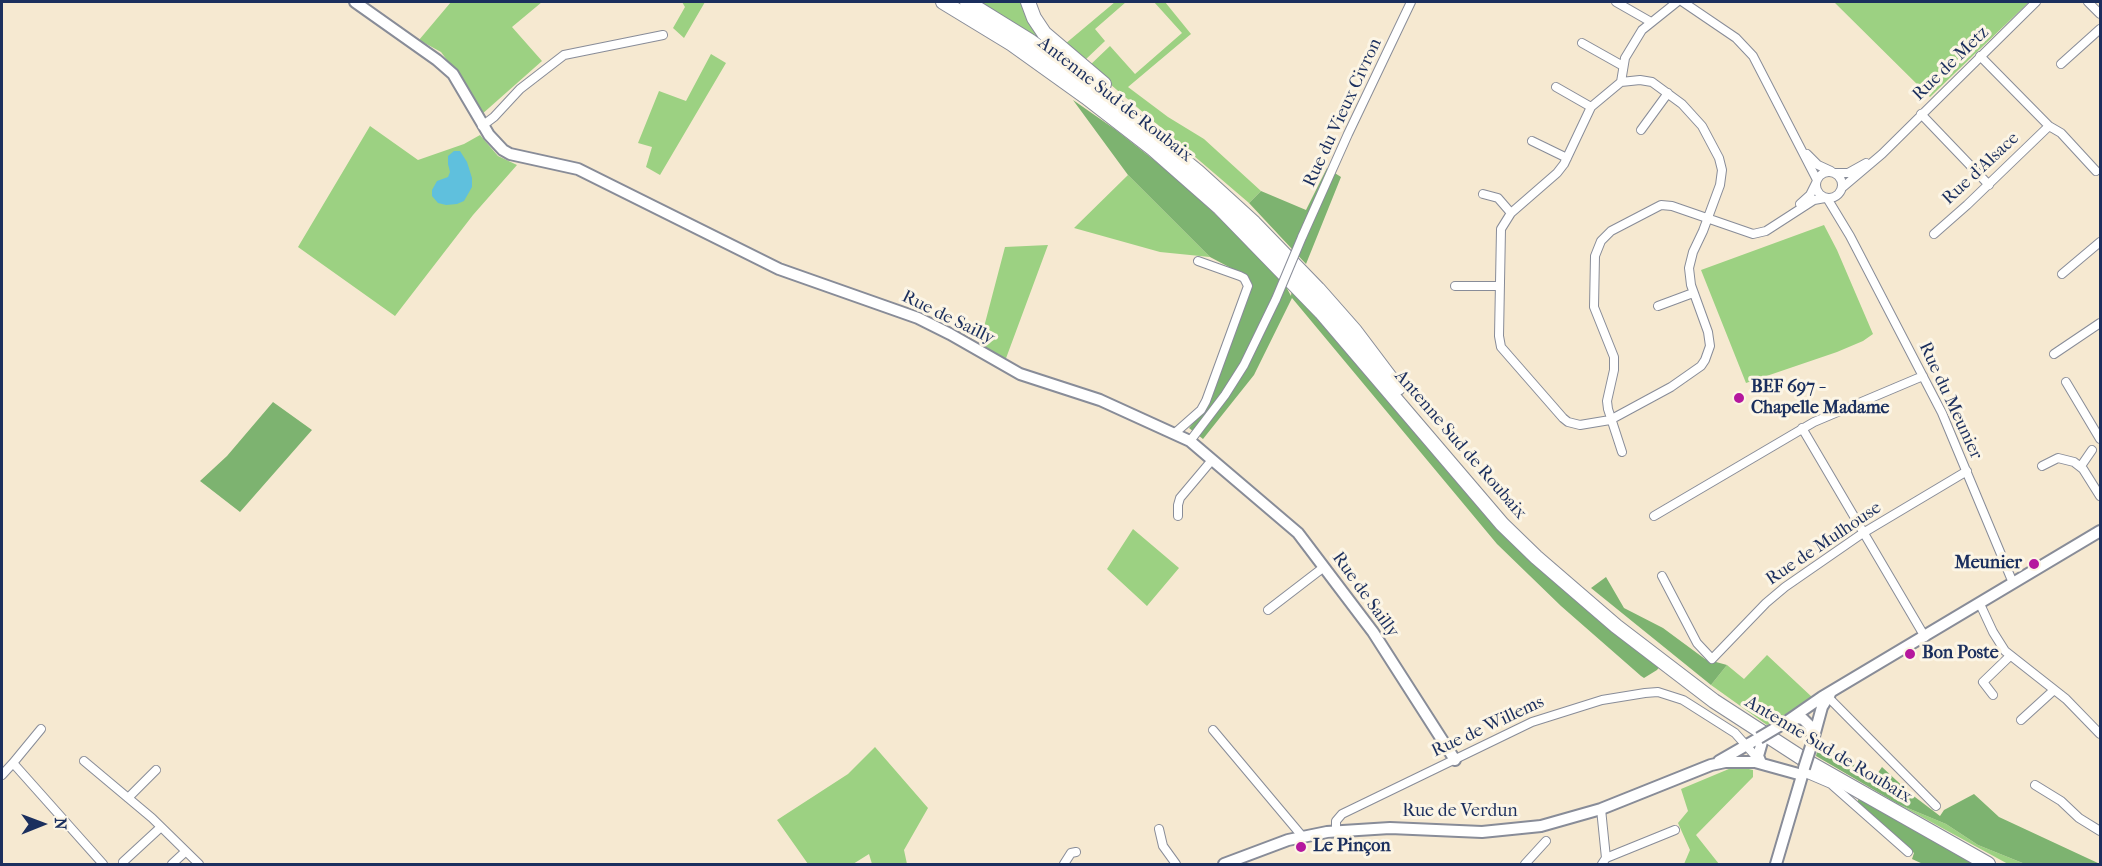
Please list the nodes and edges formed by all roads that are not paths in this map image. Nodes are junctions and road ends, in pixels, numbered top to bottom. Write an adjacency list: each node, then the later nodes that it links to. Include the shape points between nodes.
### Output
1 (355, 2): 24 (street, Rue de Sailly, via 453,74)
2 (944, 2): 121 (highway, Antenne Sud de Roubaix, via 1074,88 1153,149 1220,208 1321,312 1502,524 1630,638 1728,710 1815,766)
3 (967, 2): 27 (highway, Antenne Sud de Roubaix, via 1067,67)
4 (1028, 2): 27 (highway, via 1044,33 1133,109)
5 (1411, 2): 59 (street, Rue du Vieux Civron, bridge, via 1244,365)
6 (1616, 2): 12 (street)
7 (1677, 2): 12 (street)
8 (1683, 2): 29 (street, via 1736,38 1753,56)
9 (2036, 2): 16 (street, Rue de Metz)
10 (2090, 2): 11 (street)
11 (2100, 14)
12 (1651, 22): 18 (street, via 1636,38)
13 (2100, 29): 17 (street)
14 (663, 35): 24 (street, via 564,55 520,89)
15 (1582, 43): 18 (street)
16 (1980, 56): 23 (street, Rue de Metz); 25 (street)
17 (2061, 64)
18 (1623, 66): 19 (street)
19 (1621, 82): 21 (street, via 1646,81); 22 (street)
20 (1556, 87): 22 (street)
21 (1668, 93): 26 (street); 40 (street, via 1697,118 1721,163 1722,177)
22 (1591, 107): 31 (street)
23 (1922, 114): 30 (street, Rue de Metz); 35 (street)
24 (482, 126): 57 (street, Rue de Sailly, via 510,154 578,169 779,269 918,318 1020,374 1100,400)
25 (2049, 126): 32 (street, via 2061,133); 35 (street, Rue d'Alsace)
26 (1641, 130)
27 (1152, 133): 122 (highway, Antenne Sud de Roubaix, via 1226,197 1298,268 1355,331 1484,494 1608,612 1755,722 1855,784)
28 (1532, 141): 31 (street)
29 (1798, 142): 33 (street, via 1818,165); 34 (street)
30 (1887, 148): 33 (street, Rue de Metz, via 1853,171); 36 (street, Rue de Metz)
31 (1567, 158): 39 (street, via 1557,173)
32 (2096, 171)
33 (1834, 172): 34 (street, via 1823,172); 36 (street, via 1842,179)
34 (1816, 182): 38 (street, via 1818,193); 41 (street, via 1810,195)
35 (1989, 185): 42 (street, Rue d'Alsace)
36 (1842, 189): 38 (street, via 1835,197); 43 (street, Rue du Meunier, via 1839,209)
37 (1483, 194): 39 (street, via 1498,198)
38 (1826, 198): 41 (street, via 1814,200); 43 (street, Rue du Meunier)
39 (1511, 213): 48 (street, via 1501,229)
40 (1707, 219): 41 (street, via 1753,234); 49 (street, via 1690,261); 55 (street, via 1661,205 1611,231 1597,248 1594,307 1615,363 1607,401)
41 (1780, 221)
42 (1934, 234)
43 (1850, 236): 53 (street, Rue du Meunier)
44 (2100, 242): 46 (street)
45 (1198, 261): 57 (street, via 1244,278 1248,286 1206,401)
46 (2062, 274)
47 (1455, 286): 48 (street)
48 (1500, 286): 55 (street, via 1499,336 1504,352 1568,422 1580,425)
49 (1693, 292): 50 (street); 55 (street, via 1710,339 1705,360 1671,387)
50 (1658, 306)
51 (2100, 323): 52 (street)
52 (2054, 354)
53 (1923, 376): 56 (street); 65 (street, Rue du Meunier)
54 (2066, 382): 58 (street)
55 (1610, 420): 61 (street)
56 (1802, 428): 68 (street); 70 (street)
57 (1175, 433): 59 (street, Rue de Sailly)
58 (2100, 439)
59 (1190, 441): 62 (street, Rue de Sailly)
60 (2092, 450): 64 (street)
61 (1622, 452)
62 (1212, 460): 67 (street, via 1180,498); 71 (street, Rue de Sailly, via 1292,527)
63 (2042, 466): 64 (street, via 2061,458)
64 (2081, 466): 66 (street)
65 (1967, 471): 70 (street, Rue de Mulhouse); 73 (street, Rue du Meunier)
66 (2100, 496)
67 (1178, 516)
68 (1654, 516)
69 (2100, 531): 73 (street)
70 (1863, 533): 72 (street, Rue de Mulhouse, via 1774,595 1712,659 1697,643); 76 (street)
71 (1324, 567): 75 (street); 89 (street, Rue de Sailly, via 1377,639)
72 (1662, 576)
73 (2013, 584): 74 (street)
74 (1980, 603): 76 (street); 77 (street, via 1997,640)
75 (1268, 610)
76 (1925, 637): 79 (street)
77 (2010, 656): 78 (street); 80 (street, via 1983,682)
78 (2054, 690): 81 (street); 85 (street)
79 (1828, 695): 82 (street); 87 (street); 99 (street)
80 (1993, 695)
81 (2021, 720)
82 (1786, 722): 86 (street, bridge); 87 (street, via 1803,719 1810,726)
83 (41, 729): 92 (street)
84 (1213, 730): 106 (street)
85 (2100, 734)
86 (1763, 738): 88 (street); 91 (street, via 1758,753)
87 (1813, 740): 95 (street, bridge)
88 (1747, 746): 89 (street, Rue de Willems, via 1735,733 1683,700 1650,692 1602,700 1542,718); 91 (street, Rue de Willems); 93 (street)
89 (1455, 760): 103 (street, Rue de Willems, via 1342,814 1336,821)
90 (84, 761): 98 (street)
91 (1760, 762): 93 (street, Rue de Verdun); 95 (street)
92 (13, 763): 96 (street); 113 (street)
93 (1711, 765): 100 (street, Rue de Verdun)
94 (156, 770): 98 (street)
95 (1803, 772): 110 (street, via 1831,784); 120 (street)
96 (2, 775)
97 (2035, 785): 105 (street)
98 (128, 798): 101 (street)
99 (1936, 806)
100 (1601, 809): 103 (street, Rue de Verdun, via 1541,826 1498,831); 111 (street)
101 (161, 827): 108 (street); 112 (street)
102 (1159, 829): 117 (street, via 1163,846)
103 (1336, 830): 106 (street, Rue de Verdun)
104 (1676, 830): 111 (street)
105 (2100, 831)
106 (1302, 836): 118 (street, Rue de Verdun)
107 (1546, 841): 119 (street)
108 (185, 852): 114 (street); 115 (street)
109 (1076, 852): 116 (street)
110 (1908, 852)
111 (1604, 861)
112 (123, 862)
113 (103, 864)
114 (172, 864)
115 (199, 864)
116 (1064, 864)
117 (1176, 864)
118 (1224, 864)
119 (1525, 864)
120 (1776, 864)
121 (1988, 864)
122 (2000, 864)

